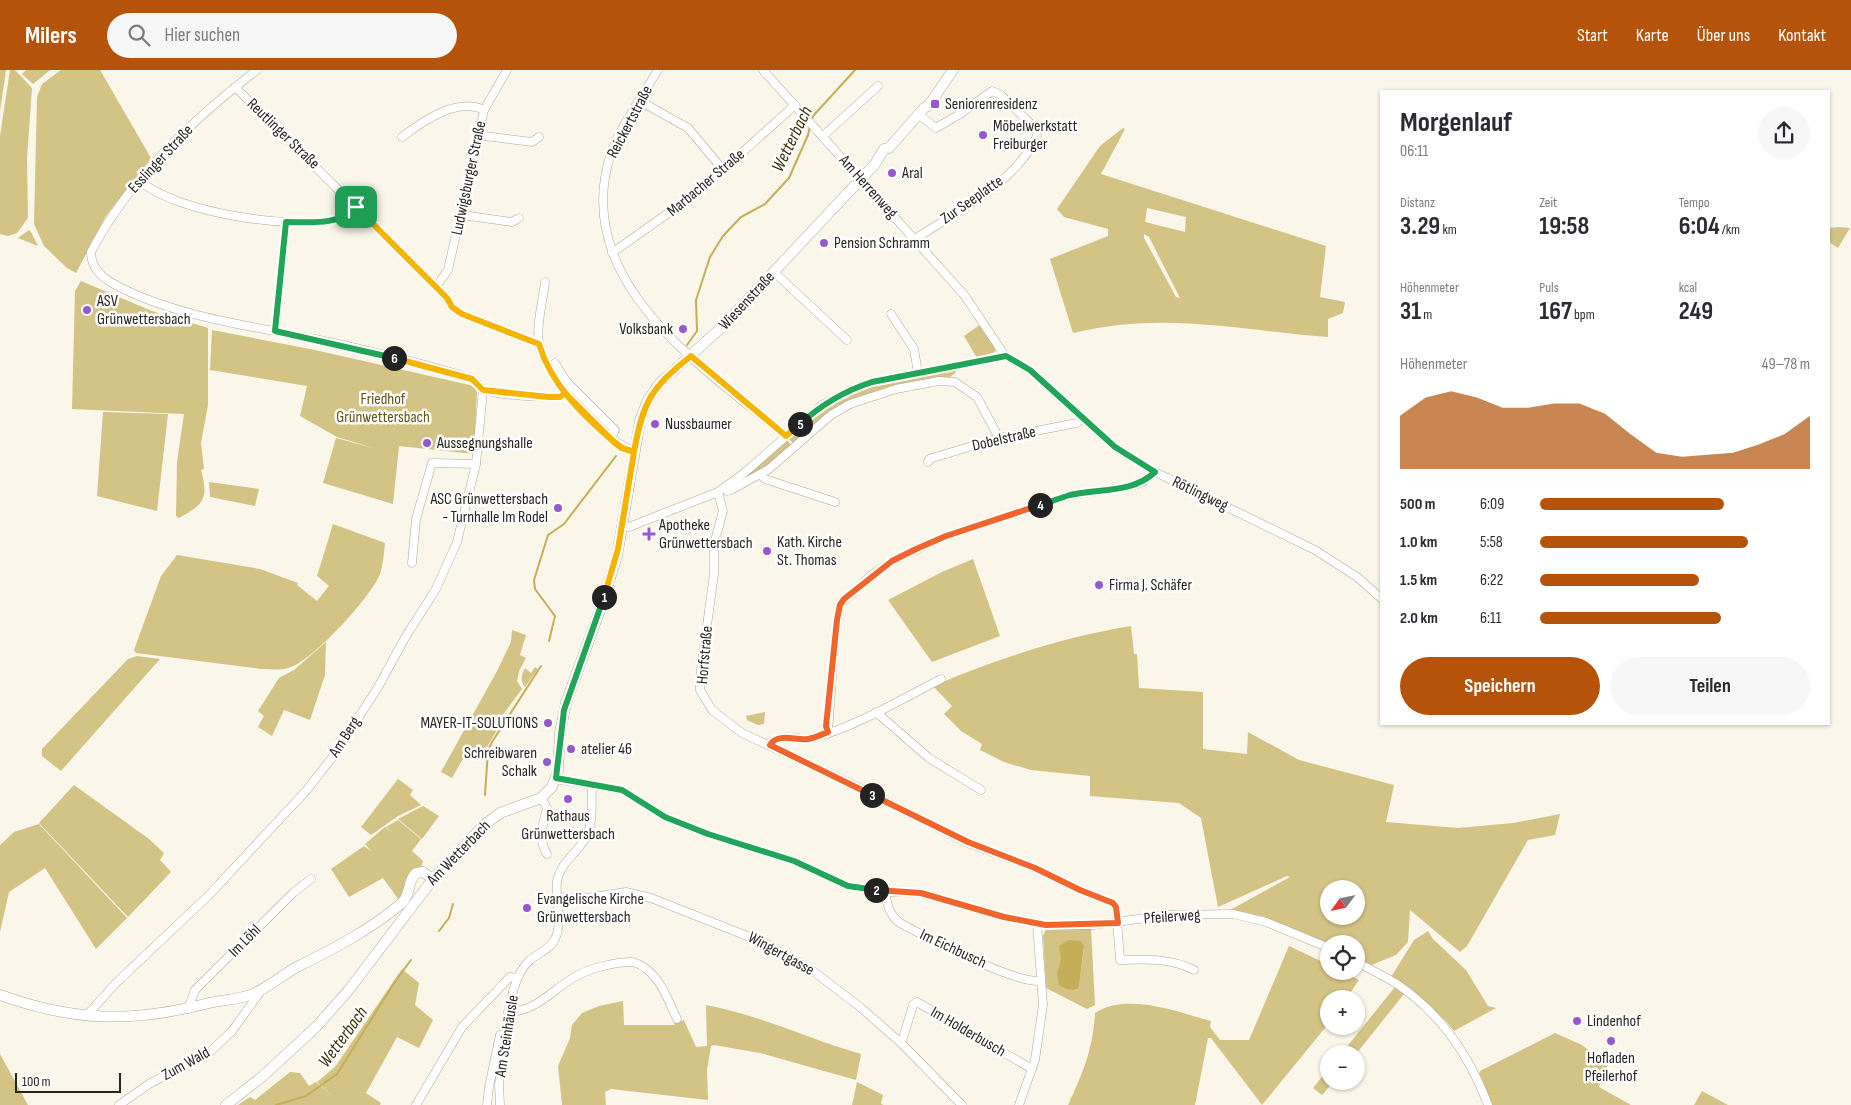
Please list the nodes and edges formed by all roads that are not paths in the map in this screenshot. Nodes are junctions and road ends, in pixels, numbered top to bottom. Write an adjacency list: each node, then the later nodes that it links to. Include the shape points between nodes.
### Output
1 (257, 70): 8 (street, Esslinger Straße)
2 (507, 70): 11 (street, Ludwigsburger Straße)
3 (658, 70): 9 (street, Reickertstraße)
4 (763, 70): 10 (street, Am Herrenweg)
5 (948, 70): 12 (main road, Wiesenstraße)
6 (953, 70): 12 (main road, Wiesenstraße)
7 (878, 86): 15 (street)
8 (235, 87): 18 (street, Esslinger Straße); 20 (street, Reutlinger Straße)
9 (640, 100): 17 (street, via 688,128); 25 (street, Reickertstraße, via 612,150 606,170 603,217)
10 (795, 105): 15 (street, Am Herrenweg); 17 (street, Marbacher Straße)
11 (484, 110): 13 (street, Ludwigsburger Straße); 14 (street, via 476,107 450,110)
12 (921, 111): 19 (main road, Wiesenstraße, via 884,158 879,159); 24 (street, Zur Seeplatte, via 936,128 992,91 1002,95 1035,128 1037,136 1014,170 1000,182)
13 (477, 135): 16 (street, via 532,142); 21 (street, Ludwigsburger Straße)
14 (402, 136)
15 (823, 136): 19 (street, Am Herrenweg)
16 (539, 137)
17 (724, 171): 25 (street, Marbacher Straße, via 665,218)
18 (139, 180): 23 (street, via 146,187 179,202 234,216); 30 (street, Esslinger Straße, via 116,209 91,252 94,266 100,274 115,285 180,311)
19 (860, 180): 24 (street, Am Herrenweg); 26 (main road, Wiesenstraße)
20 (356, 207): 23 (street, via 343,218 324,222); 28 (street, Reutlinger Straße)
21 (462, 215): 22 (street, via 512,222); 28 (street, Ludwigsburger Straße, via 448,270)
22 (519, 218)
23 (286, 222): 30 (street)
24 (916, 239): 34 (street, Am Herrenweg, via 980,315)
25 (612, 254): 33 (street, Reickertstraße, via 633,295)
26 (774, 272): 31 (street); 33 (main road, Wiesenstraße)
27 (545, 282): 32 (street)
28 (436, 287): 32 (street, Reutlinger Straße, via 462,314)
29 (891, 314): 36 (street, via 914,349)
30 (275, 331): 37 (street, via 472,379)
31 (848, 340)
32 (539, 344): 38 (street, via 547,366)
33 (691, 356): 40 (street, Reickertstraße); 43 (main road, Wiesenstraße, via 660,383 648,400)
34 (1006, 356): 36 (street); 39 (street, Rötlingweg, via 1030,370)
35 (555, 363): 42 (street, via 566,381 615,430)
36 (918, 373): 40 (street, via 852,388 822,405)
37 (483, 390): 38 (street, via 549,397 560,397); 45 (street, Am Berg)
38 (565, 393): 42 (street)
39 (1081, 418): 41 (street, Dobelstraße, via 1077,423); 46 (street, Rötlingweg, via 1115,447)
40 (786, 436): 48 (street)
41 (999, 438): 44 (street, Dobelstraße, via 929,459); 47 (street, via 977,397 955,382 939,381 850,404)
42 (611, 440): 43 (street)
43 (634, 452): 50 (main road)
44 (928, 462)
45 (476, 464): 51 (street, via 432,463 416,519); 77 (street, Am Berg, via 464,518 444,573 377,689 331,759 245,857)
46 (1155, 472): 52 (street, Rötlingweg, via 1315,550 1357,577); 55 (street, via 1128,487 1071,495 946,536 892,561 869,578 840,605 826,726)
47 (760, 475): 48 (street, via 731,490); 49 (street)
48 (721, 490): 50 (street, via 629,527); 56 (street, Horfstraße, via 723,511 714,544 714,574 700,690 712,710 732,727)
49 (835, 502)
50 (622, 526): 57 (main road, via 606,591 564,710)
51 (412, 563)
52 (1380, 597)
53 (941, 679): 54 (street)
54 (876, 712): 55 (street); 59 (street, via 929,758)
55 (828, 732): 56 (street, via 809,739 780,738)
56 (770, 745): 66 (street, Horfstraße, via 968,842 1113,903)
57 (556, 778): 58 (street, Pfeilerweg); 60 (main road)
58 (592, 784): 64 (street, Pfeilerweg, via 622,790 665,817 794,861 848,886); 65 (street, Am Steinhäusle, via 589,830 561,869)
59 (981, 790)
60 (541, 798): 61 (street, via 547,808 540,837); 63 (main road, Am Wetterbach, via 494,816)
61 (547, 854)
62 (311, 879): 75 (street, Im Löhl, via 195,990)
63 (433, 879): 73 (main road, via 423,872 416,873 410,882 408,896 398,906 338,948); 83 (main road, Am Wetterbach, via 348,991 316,1027)
64 (885, 892): 67 (street, Pfeilerweg, via 921,893); 72 (street, Im Eichbusch, via 888,907 900,923 994,968 1032,982)
65 (557, 897): 71 (street, Am Steinhäusle, via 555,939 528,961); 80 (street, Wingertgasse, via 588,898 626,892 748,934 814,971)
66 (1118, 923): 67 (street, Pfeilerweg); 68 (street, Pfeilerweg, via 1169,915 1233,914 1266,922); 70 (street, via 1120,960 1162,960)
67 (1037, 924): 72 (street)
68 (1320, 944)
69 (1365, 967): 89 (street, via 1422,1003 1453,1038 1474,1072)
70 (1194, 970)
71 (517, 978): 76 (street, Am Steinhäusle); 84 (street, via 510,977 462,1027)
72 (1041, 981): 81 (street, via 1043,1005)
73 (262, 989): 75 (main road); 82 (street, Zum Wald, via 232,1031 211,1051 149,1084)
74 (0, 995): 77 (main road, via 32,1007)
75 (188, 1009): 77 (main road, via 133,1017)
76 (508, 1012): 78 (street, via 526,1010 586,972 633,962 654,976); 79 (street, Am Steinhäusle)
77 (87, 1015)
78 (677, 1019)
79 (506, 1034): 85 (street, via 500,1035); 86 (street, Am Steinhäusle, via 499,1084)
80 (900, 1042): 81 (street, Im Holderbusch, via 917,1002); 87 (street, Wingertgasse)
81 (1032, 1069): 88 (street)
82 (119, 1105)
83 (226, 1105)
84 (416, 1105)
85 (487, 1105)
86 (500, 1105)
87 (962, 1105)
88 (1019, 1105)
89 (1488, 1105)

